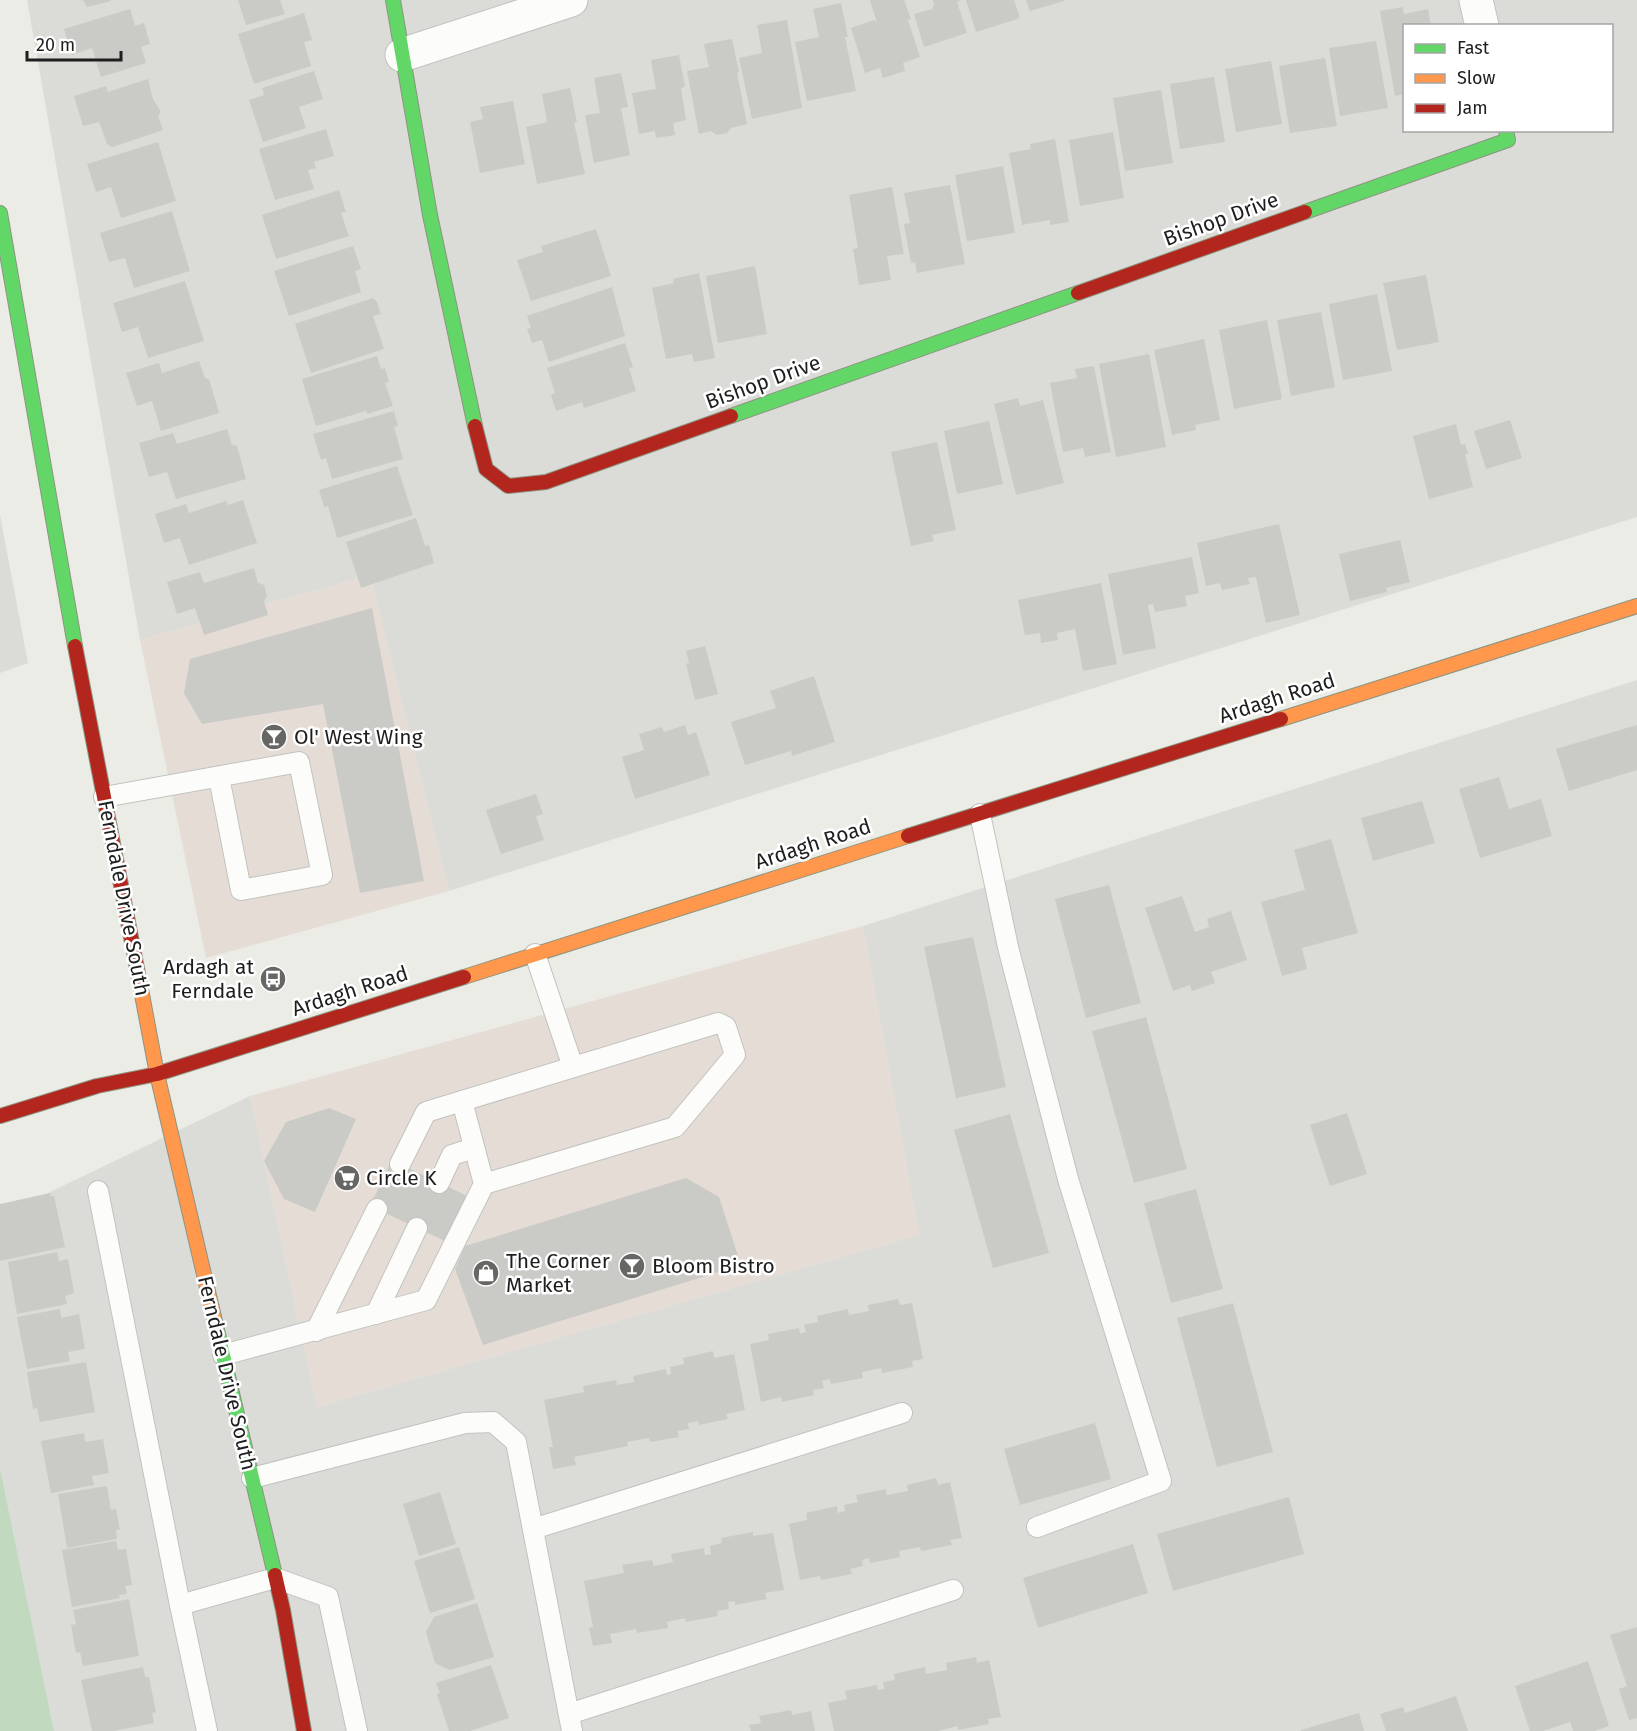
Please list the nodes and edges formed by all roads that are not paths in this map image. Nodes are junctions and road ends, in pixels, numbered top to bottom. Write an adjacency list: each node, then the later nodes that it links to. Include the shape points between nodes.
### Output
1 (393, 0): 5 (street, Bishop Drive)
2 (572, 0): 5 (street)
3 (1476, 0): 4 (street)
4 (1482, 24)
5 (402, 55): 6 (street, Bishop Drive, via 430,215 477,437 486,469 508,486 546,482)
6 (1507, 135)
7 (0, 213): 10 (street, Ferndale Drive South, via 59,562)
8 (1637, 606): 11 (street, Ardagh Road)
9 (219, 777): 9 (lane, via 300,762 322,875 242,890); 10 (lane)
10 (104, 796): 14 (street, Ferndale Drive South)
11 (980, 814): 12 (street, Ardagh Road); 29 (lane, via 1008,947 1068,1179 1161,1481)
12 (535, 954): 13 (lane); 14 (street, Ardagh Road)
13 (573, 1067): 15 (lane); 20 (lane, via 718,1023 726,1027 735,1055 675,1127)
14 (157, 1074): 16 (street, Ardagh Road, via 97,1086); 26 (street, Ferndale Drive South)
15 (462, 1101): 17 (lane); 18 (lane, via 426,1112)
16 (0, 1116)
17 (474, 1148): 19 (lane, via 452,1155); 20 (lane)
18 (400, 1164)
19 (439, 1183)
20 (484, 1184): 24 (lane, via 426,1300)
21 (98, 1191): 33 (lane)
22 (377, 1209): 25 (lane)
23 (417, 1228): 24 (lane)
24 (376, 1314): 25 (lane)
25 (316, 1331): 26 (lane)
26 (223, 1355): 28 (street, Ferndale Drive South)
27 (902, 1413): 30 (lane)
28 (252, 1478): 30 (lane, via 465,1424 493,1422 516,1442); 31 (street, Ferndale Drive South)
29 (1037, 1527)
30 (533, 1529): 34 (lane)
31 (275, 1578): 33 (lane); 36 (street, Ferndale Drive South); 37 (lane, via 328,1597)
32 (953, 1590): 34 (lane)
33 (180, 1605): 35 (lane)
34 (571, 1722)
35 (207, 1731)
36 (304, 1731)
37 (357, 1731)

